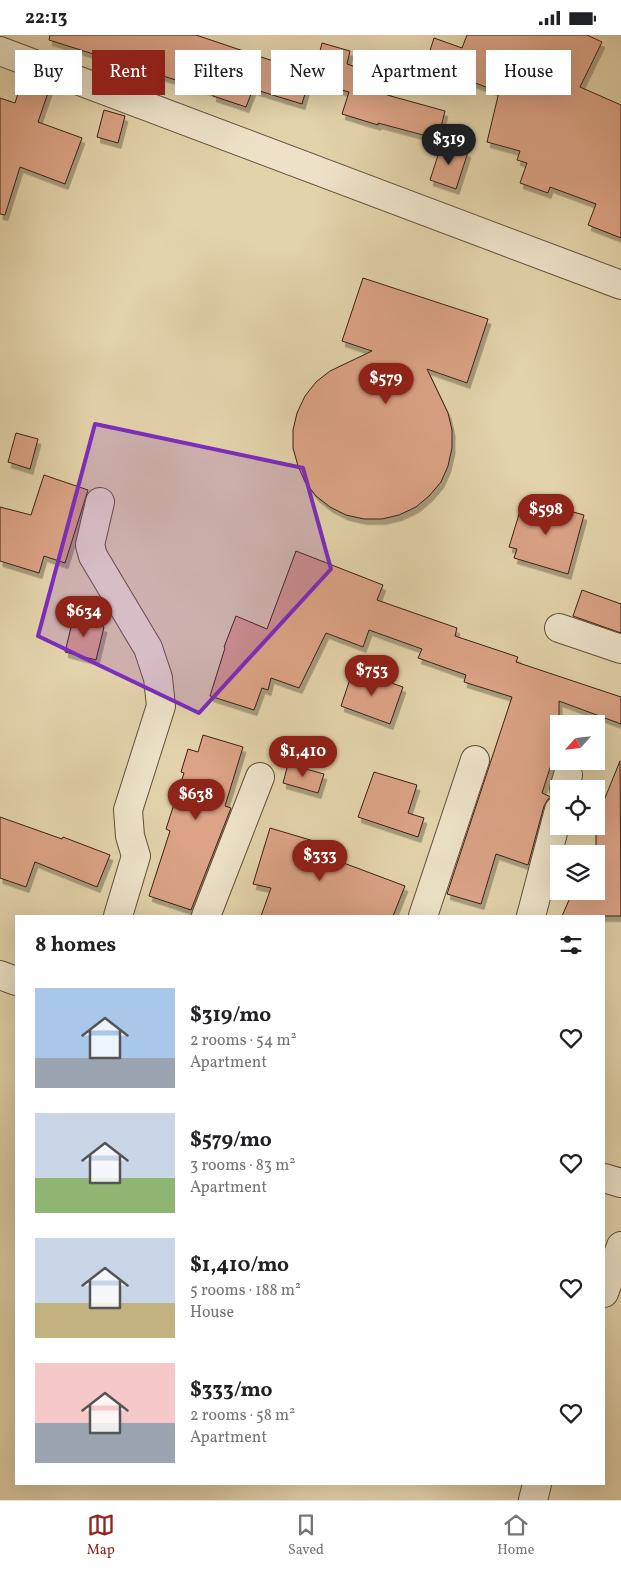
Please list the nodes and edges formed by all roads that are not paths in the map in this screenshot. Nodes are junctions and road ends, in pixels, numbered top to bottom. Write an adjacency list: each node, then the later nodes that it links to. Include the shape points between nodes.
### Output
1 (0, 51): 2 (street)
2 (621, 285)
3 (100, 502): 9 (street, via 90,545 93,556 148,648 158,679 161,705 128,810 136,856)
4 (559, 628): 5 (street)
5 (621, 649)
6 (475, 760): 11 (street)
7 (260, 777): 10 (street)
8 (552, 835): 12 (street)
9 (118, 915)
10 (206, 915)
11 (423, 915)
12 (531, 915)
13 (0, 975): 14 (street)
14 (15, 981)
15 (605, 1178): 16 (street)
16 (621, 1183)
17 (621, 1246): 18 (street)
18 (605, 1290)
19 (537, 1485): 20 (street)
20 (533, 1500)

